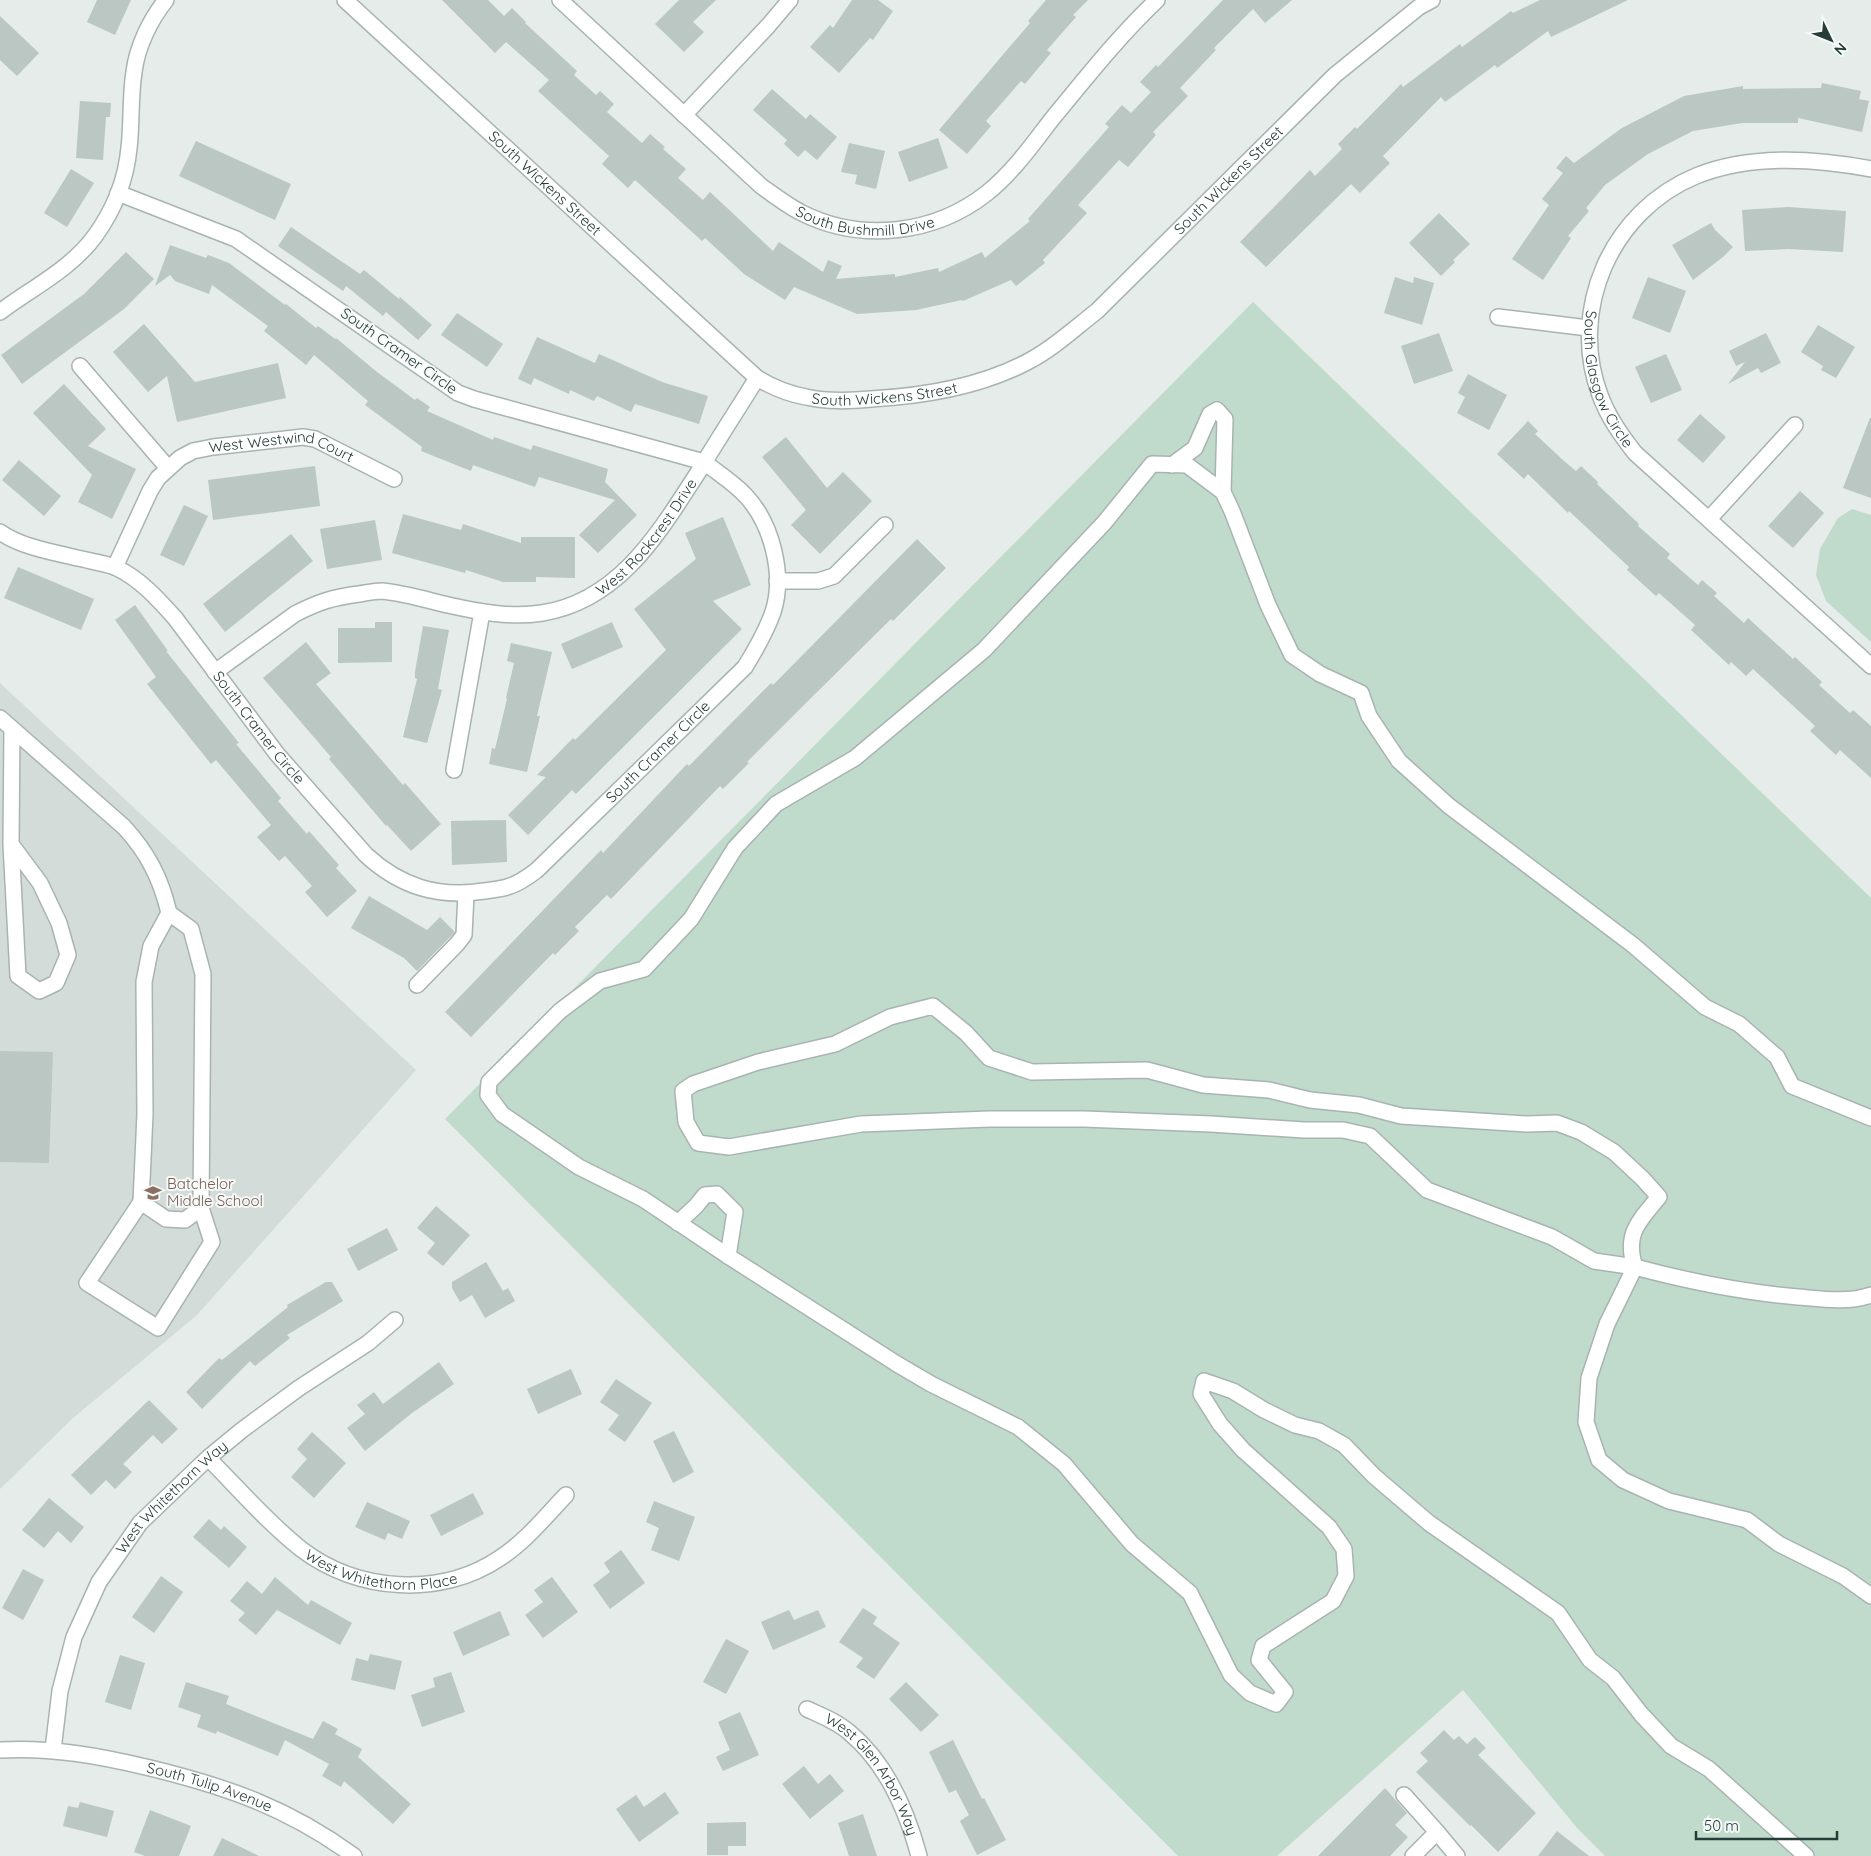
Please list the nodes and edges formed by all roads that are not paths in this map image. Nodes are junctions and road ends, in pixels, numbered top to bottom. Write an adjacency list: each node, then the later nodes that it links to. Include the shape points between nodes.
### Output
1 (166, 0): 9 (street, via 146,32 134,72 129,149)
2 (344, 0): 14 (street, South Wickens Street)
3 (560, 0): 7 (street, South Bushmill Drive)
4 (790, 0): 7 (street)
5 (1157, 0): 7 (street, South Bushmill Drive, via 1113,44 1003,179 967,206 927,224 869,231 824,223 802,213 762,186)
6 (1422, 2): 14 (street, South Wickens Street, via 1335,75 1097,311 1030,361 989,378 910,397 829,401 807,398)
7 (684, 115)
8 (1871, 169): 12 (street, South Glasgow Circle, via 1849,164 1764,161 1728,166 1674,187 1651,203 1612,248 1602,267)
9 (118, 193): 10 (street, via 104,222 82,252); 16 (street, South Cramer Circle, via 236,239 458,393)
10 (0, 312)
11 (1498, 317): 12 (street)
12 (1588, 328): 21 (street, South Glasgow Circle, via 1591,365 1608,415 1635,453)
13 (80, 366): 18 (street)
14 (757, 378): 16 (street, West Rockcrest Drive)
15 (1795, 425): 21 (street)
16 (704, 462): 25 (street, South Cramer Circle, via 732,483 756,509 773,548); 26 (street, West Rockcrest Drive, via 650,544 611,583 574,603 542,613)
17 (1172, 465): 20 (street, via 1187,465); 20 (street, via 1195,448 1210,414 1218,410 1225,419); 39 (street, via 1152,464 1104,523 984,650 956,675 855,758 776,804 735,848 690,919 644,969 600,981 560,1012 490,1082 488,1096 502,1114 579,1167 643,1199)
18 (168, 468): 19 (street, West Westwind Court, via 193,451 206,448 303,437 315,439); 24 (street, West Westwind Court, via 150,491)
19 (394, 479)
20 (1223, 492): 36 (street, via 1268,605 1292,655 1320,674 1361,693 1369,716 1399,761 1450,806 1633,945 1705,1007 1739,1024 1776,1057 1792,1086)
21 (1709, 519): 27 (street, South Glasgow Circle)
22 (885, 525): 25 (street, via 834,576 818,581)
23 (0, 532): 24 (street, South Cramer Circle, via 18,542)
24 (115, 567): 28 (street, South Cramer Circle, via 131,576 161,602)
25 (777, 581): 33 (street, South Cramer Circle, via 773,610 762,638 745,666 537,870 511,886)
26 (482, 612): 28 (street, West Rockcrest Drive, via 380,591 338,596 295,614); 31 (street)
27 (1871, 666)
28 (215, 672): 33 (street, South Cramer Circle, via 277,754 377,865 416,886 449,894)
29 (0, 718): 30 (street)
30 (12, 729): 32 (street); 34 (street, via 133,837 152,864)
31 (454, 770)
32 (11, 844): 32 (street, via 18,976 39,991 56,982 68,955 59,923 40,883)
33 (466, 894): 35 (street, via 464,935)
34 (168, 913): 37 (street, via 151,946 144,982); 38 (street, via 191,929 202,974)
35 (416, 985)
36 (1871, 1118)
37 (142, 1202): 38 (street, via 166,1219 185,1220); 38 (street, via 87,1283 158,1328 212,1242)
38 (201, 1208)
39 (678, 1223): 40 (street); 40 (street, via 705,1195 717,1194 735,1212)
40 (728, 1256): 56 (street, via 931,1384 1018,1427 1064,1464 1132,1544 1190,1593 1230,1675 1250,1693 1276,1704 1285,1692 1259,1660 1263,1646 1333,1601 1346,1576 1344,1549 1329,1527 1243,1450 1220,1424 1201,1394 1204,1381 1233,1391 1295,1425 1319,1431 1344,1445 1374,1476 1429,1523 1558,1613 1590,1660 1613,1678 1671,1746 1709,1769)
41 (1635, 1267): 41 (street, via 1630,1253 1634,1227 1659,1197 1614,1152 1581,1132 1557,1123 1401,1116 1359,1105 1310,1100 1269,1090 1203,1085 1147,1070 1032,1072 989,1058 966,1032 933,1006 890,1017 835,1044 758,1062 692,1084 683,1092 686,1122 698,1143 729,1148 861,1124 940,1120 1084,1120 1343,1130 1370,1136 1427,1190 1552,1238 1594,1261); 42 (street, via 1697,1284 1755,1294 1822,1300 1859,1299); 46 (street, via 1607,1324 1589,1378 1586,1422 1599,1460 1623,1480 1669,1501 1747,1520 1779,1544 1843,1576)
42 (1871, 1295)
43 (395, 1320): 44 (street, West Whitethorn Way, via 368,1343 271,1407)
44 (208, 1458): 45 (street, West Whitethorn Place, via 301,1549 344,1574 380,1582 441,1583 482,1569 518,1545); 49 (street, West Whitethorn Way, via 140,1523 99,1582 74,1636 66,1663)
45 (566, 1495)
46 (1871, 1596)
47 (807, 1709): 53 (street, West Glen Arbor Way, via 851,1733 876,1762 906,1815)
48 (0, 1750): 49 (street, South Tulip Avenue)
49 (53, 1750): 52 (street, South Tulip Avenue, via 110,1758 234,1791 302,1822)
50 (1404, 1796): 51 (street)
51 (1436, 1832): 54 (street); 55 (street)
52 (354, 1856)
53 (919, 1856)
54 (1413, 1856)
55 (1457, 1856)
56 (1806, 1856)

